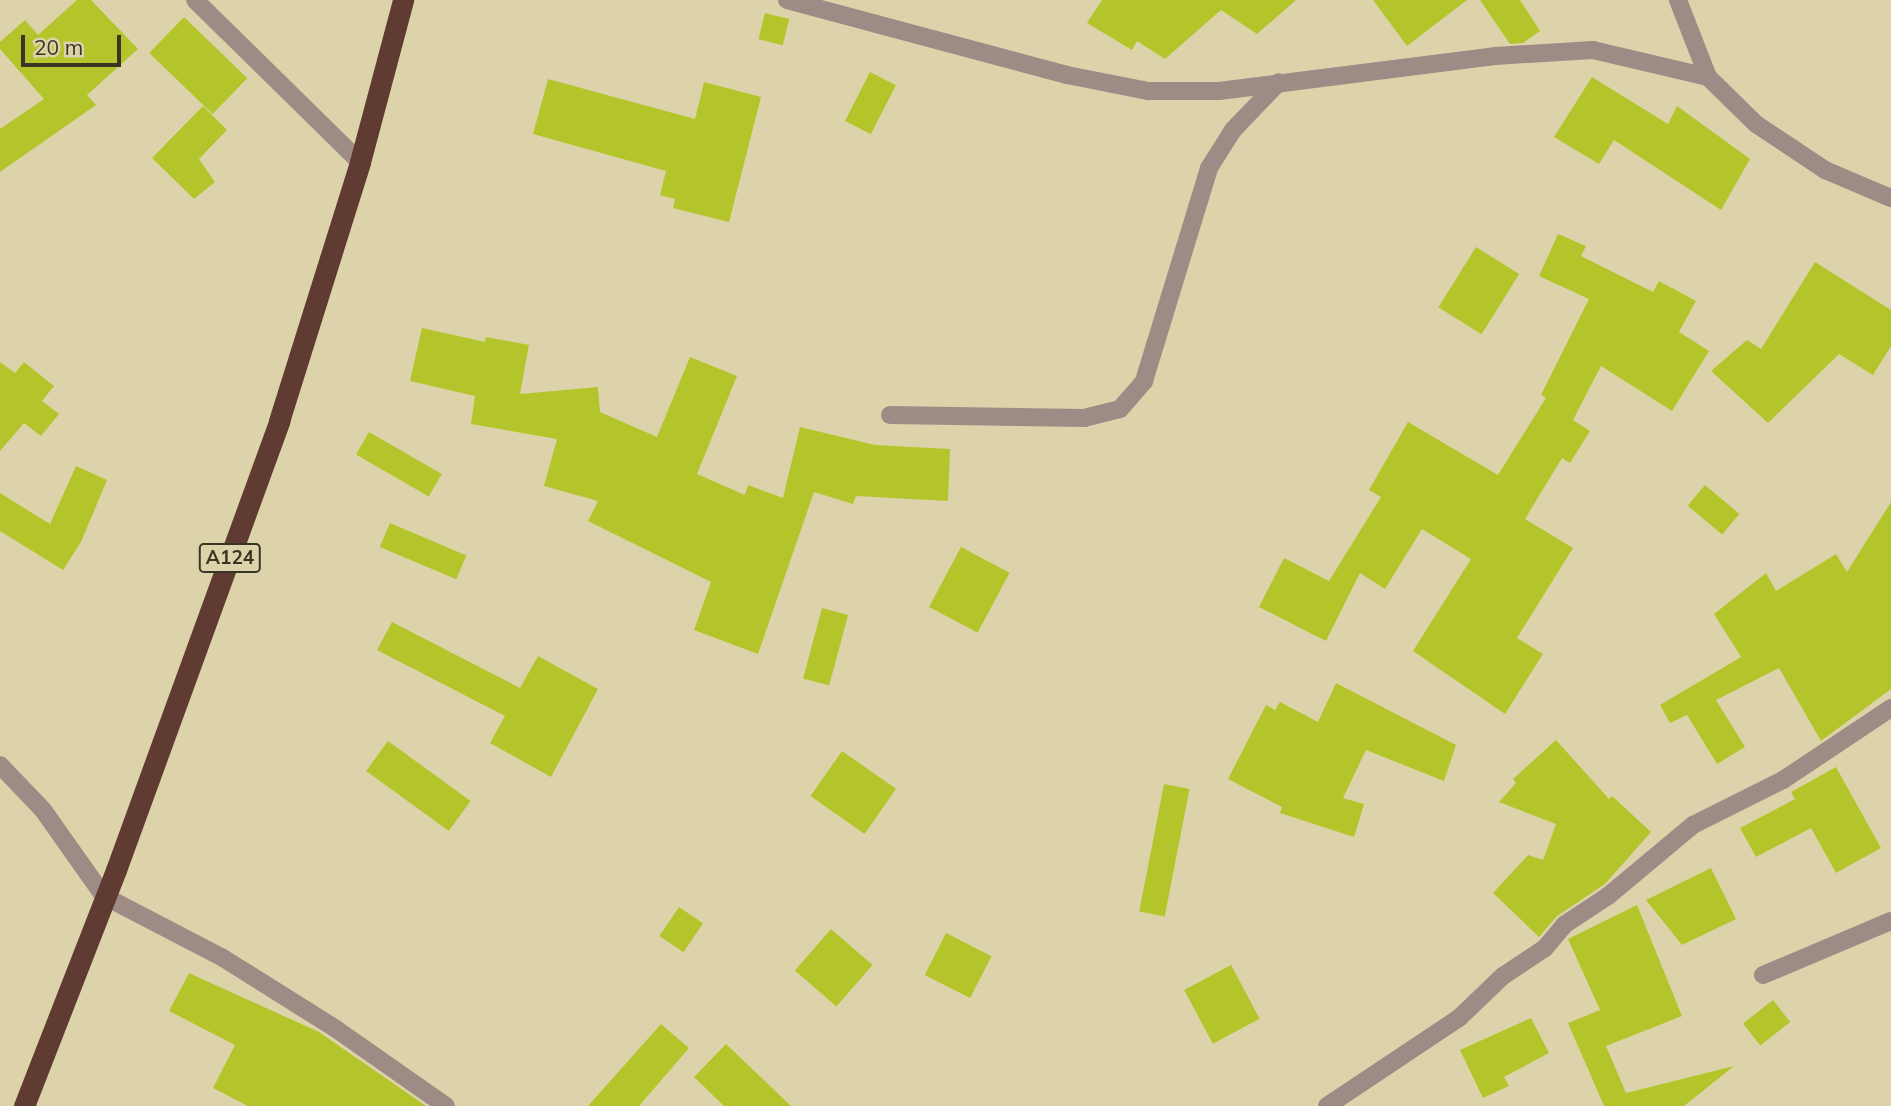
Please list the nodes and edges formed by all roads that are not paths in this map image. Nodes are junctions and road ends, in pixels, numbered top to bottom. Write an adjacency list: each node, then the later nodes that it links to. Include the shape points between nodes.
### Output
1 (195, 0): 7 (street)
2 (403, 0): 7 (highway, A124)
3 (787, 0): 6 (street, via 1067,75 1148,91 1219,91)
4 (1678, 0): 5 (street)
5 (1708, 76): 6 (street, via 1593,50 1495,56); 8 (street, via 1756,124 1825,170)
6 (1279, 82): 9 (street, via 1233,130 1209,168 1144,381 1120,410 1084,418)
7 (360, 162): 12 (highway, A124, via 274,434)
8 (1891, 198)
9 (890, 415)
10 (1891, 708): 17 (street, via 1783,780 1693,825 1608,896 1564,925 1545,948 1503,976 1459,1018)
11 (0, 765): 12 (street, via 43,810)
12 (104, 896): 15 (highway, A124); 16 (street, via 223,958)
13 (1891, 921): 14 (street)
14 (1763, 975)
15 (24, 1106)
16 (446, 1106)
17 (1327, 1106)

